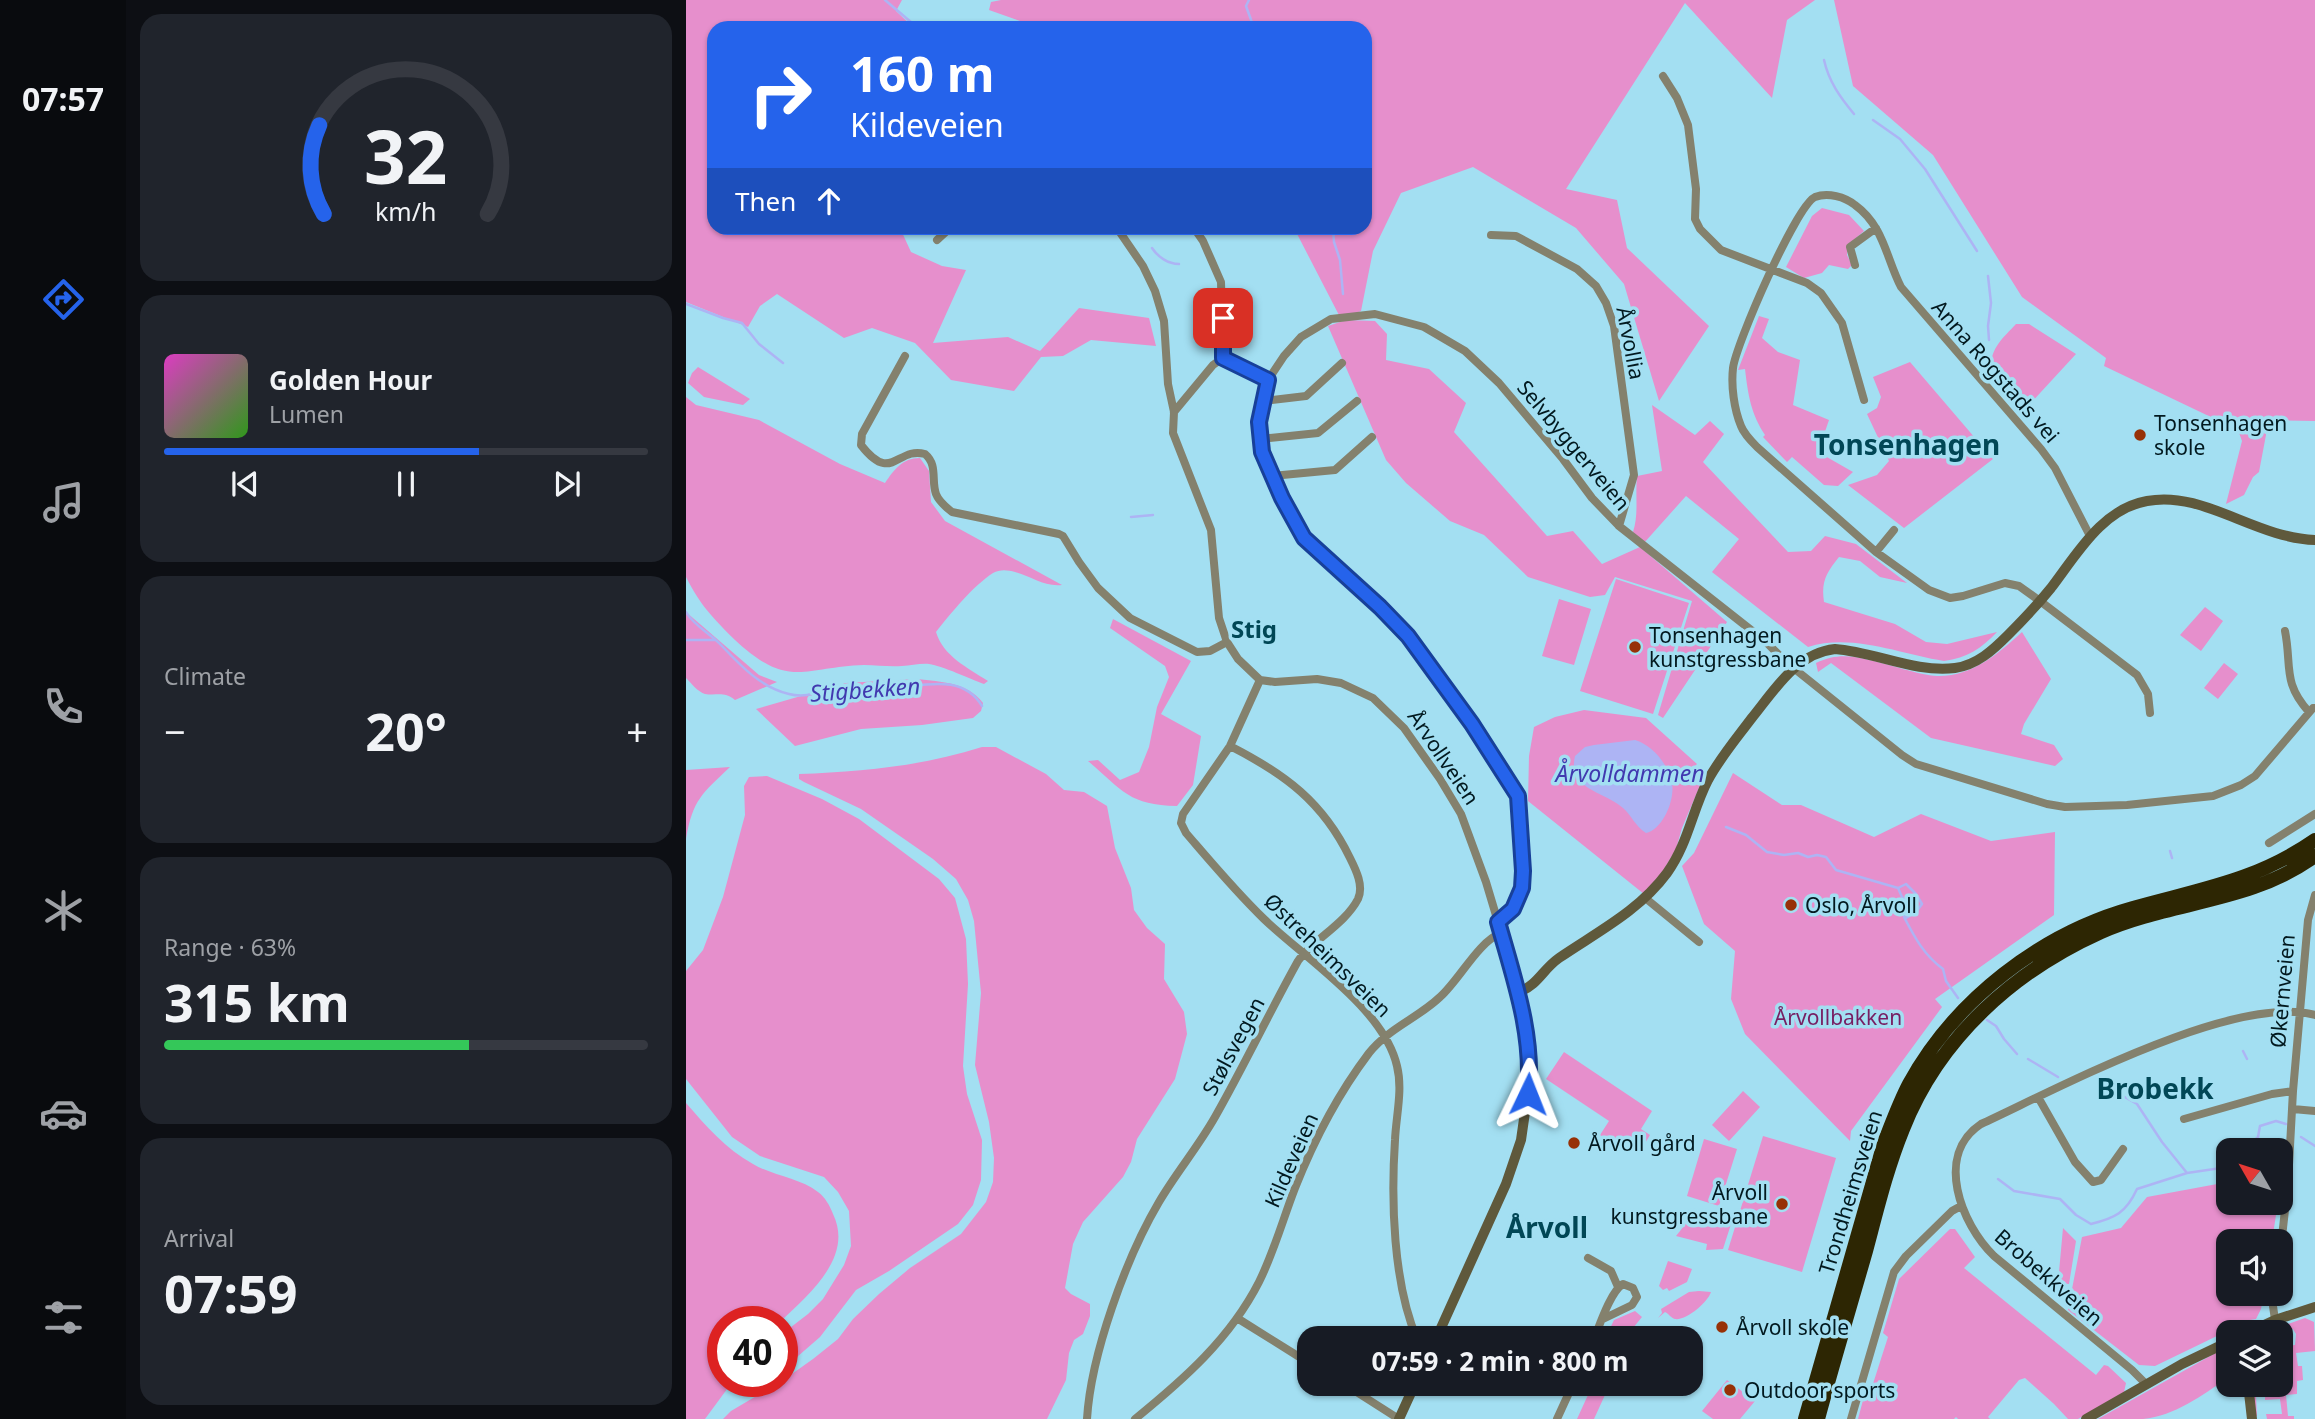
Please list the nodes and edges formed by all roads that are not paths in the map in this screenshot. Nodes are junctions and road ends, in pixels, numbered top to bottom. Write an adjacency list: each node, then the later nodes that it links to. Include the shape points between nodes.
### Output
1 (1663, 76): 9 (street, via 1688,125 1696,184 1695,219 1700,229 1721,250)
2 (1876, 228): 8 (street, via 1850,247); 9 (street, Anna Rogstads vei, via 1842,198 1816,197 1805,204); 23 (street, Anna Rogstads vei, via 1901,287 2041,449)
3 (1491, 234): 21 (street, Årvollia, via 1516,236 1577,269 1606,303 1614,326 1634,475)
4 (942, 235): 7 (street)
5 (1122, 235): 17 (street, via 1143,266 1164,321)
6 (1199, 235): 11 (street, via 1221,282)
7 (937, 240)
8 (1855, 265)
9 (1772, 270): 14 (street, via 1807,282 1832,307 1842,323); 25 (street, Anna Rogstads vei, via 1738,345 1733,368 1741,428)
10 (905, 356): 28 (street, via 862,434 861,445 870,455 893,464 913,453 925,454 932,463 936,494 952,512 1059,534 1098,588 1130,618 1197,652)
11 (1223, 358): 13 (street); 17 (street)
12 (1342, 363): 15 (street, via 1306,396)
13 (1268, 380): 15 (street, Selvbyggerveien); 21 (street, Selvbyggerveien, via 1301,337 1331,319 1375,314 1424,327 1465,351 1499,383)
14 (1864, 400)
15 (1264, 401): 19 (street, Selvbyggerveien)
16 (1357, 401): 19 (street, via 1318,433)
17 (1174, 412): 28 (street, via 1173,433 1211,530 1219,618)
18 (1373, 437): 20 (street, via 1335,470)
19 (1261, 439): 20 (street, Selvbyggerveien)
20 (1272, 476): 41 (street, Selvbyggerveien, via 1304,538 1408,636 1518,796 1523,881 1518,902)
21 (1619, 526): 29 (street, Selvbyggerveien)
22 (1894, 530): 25 (street)
23 (2090, 536): 24 (street, via 2124,509 2167,499 2200,505 2276,535); 26 (street)
24 (2315, 540)
25 (1876, 552): 26 (street, Anna Rogstads vei, via 1936,594 1963,596 2005,583 2019,586)
26 (2040, 601): 29 (street, via 1990,652 1962,667 1932,668 1835,649 1818,653); 32 (street, Anna Rogstads vei, via 2137,675 2148,694)
27 (2285, 631): 31 (street, Selvbyggerveien, via 2288,676)
28 (1227, 642): 30 (street)
29 (1795, 668): 31 (street, Selvbyggerveien, via 1916,764 2065,807 2213,796 2255,776); 39 (street, via 1721,758 1680,852)
30 (1259, 680): 33 (street, Østreheimsveien); 41 (street, Årvollveien, via 1341,682 1362,691 1392,715 1424,754 1461,814)
31 (2312, 710)
32 (2150, 713)
33 (1230, 746): 44 (street, Østreheimsveien, via 1182,814 1181,824 1246,902); 44 (street, Stølsvegen, via 1300,789 1332,826 1357,873 1357,900)
34 (2315, 814): 36 (street)
35 (2315, 839): 78 (highway, Trondheimsveien, via 2242,879 2081,927 2015,966 1962,1013 1916,1072 1888,1132)
36 (2269, 843)
37 (2315, 856): 79 (highway, Trondheimsveien, via 2248,891 2085,939 2023,976 1972,1022 1933,1070 1904,1126)
38 (2315, 895): 40 (street, Økernveien)
39 (1644, 897): 43 (street); 45 (street, via 1609,927 1555,961 1534,985)
40 (2311, 920): 46 (street, Økernveien)
41 (1498, 922): 42 (street, Årvollveien)
42 (1501, 933): 45 (street, Årvollveien); 48 (street, Kildeveien, via 1487,940 1440,998)
43 (1699, 942)
44 (1303, 954): 48 (street, Østreheimsveien, via 1359,1003); 74 (street, Stølsvegen, via 1210,1126 1159,1201 1130,1259 1100,1351)
45 (1519, 992): 65 (street, Årvollveien, via 1530,1077 1521,1140)
46 (2299, 1012): 47 (street, Brobekkveien); 49 (street, Økernveien); 50 (street, Brobekkveien, via 2210,1025)
47 (2315, 1015)
48 (1386, 1036): 61 (street, Kildeveien, via 1359,1067 1324,1126 1263,1273); 64 (street, Østreheimsveien, via 1399,1084 1393,1192 1397,1250)
49 (2293, 1091): 51 (street, Økernveien); 53 (street)
50 (2038, 1097): 54 (street, via 2075,1162 2093,1182 2101,1180); 55 (street, Brobekkveien, via 1981,1124 1964,1140 1956,1167)
51 (2293, 1109): 52 (street); 56 (street, Økernveien)
52 (2315, 1111)
53 (2184, 1119)
54 (2123, 1149)
55 (1961, 1206): 69 (street, Brobekkveien, via 1990,1252); 80 (street, via 1894,1272)
56 (2282, 1229)
57 (1588, 1258): 58 (street, via 1611,1271)
58 (1618, 1287): 62 (street); 62 (street, via 1633,1288 1636,1301)
59 (2273, 1306): 63 (street)
60 (2315, 1307): 63 (street)
61 (1237, 1318): 68 (street); 75 (street, Kildeveien, via 1195,1367)
62 (1603, 1318): 66 (street)
63 (2275, 1320)
64 (1413, 1326)
65 (1442, 1326)
66 (1600, 1326)
67 (2216, 1348): 69 (street)
68 (1297, 1356)
69 (2146, 1384): 81 (street)
70 (1363, 1396): 76 (street)
71 (1410, 1396): 76 (street)
72 (1568, 1396): 77 (street)
73 (2249, 1397): 82 (street)
74 (1087, 1419)
75 (1135, 1419)
76 (1399, 1419)
77 (1557, 1419)
78 (1805, 1419)
79 (1818, 1419)
80 (1851, 1419)
81 (2085, 1419)
82 (2252, 1419)

